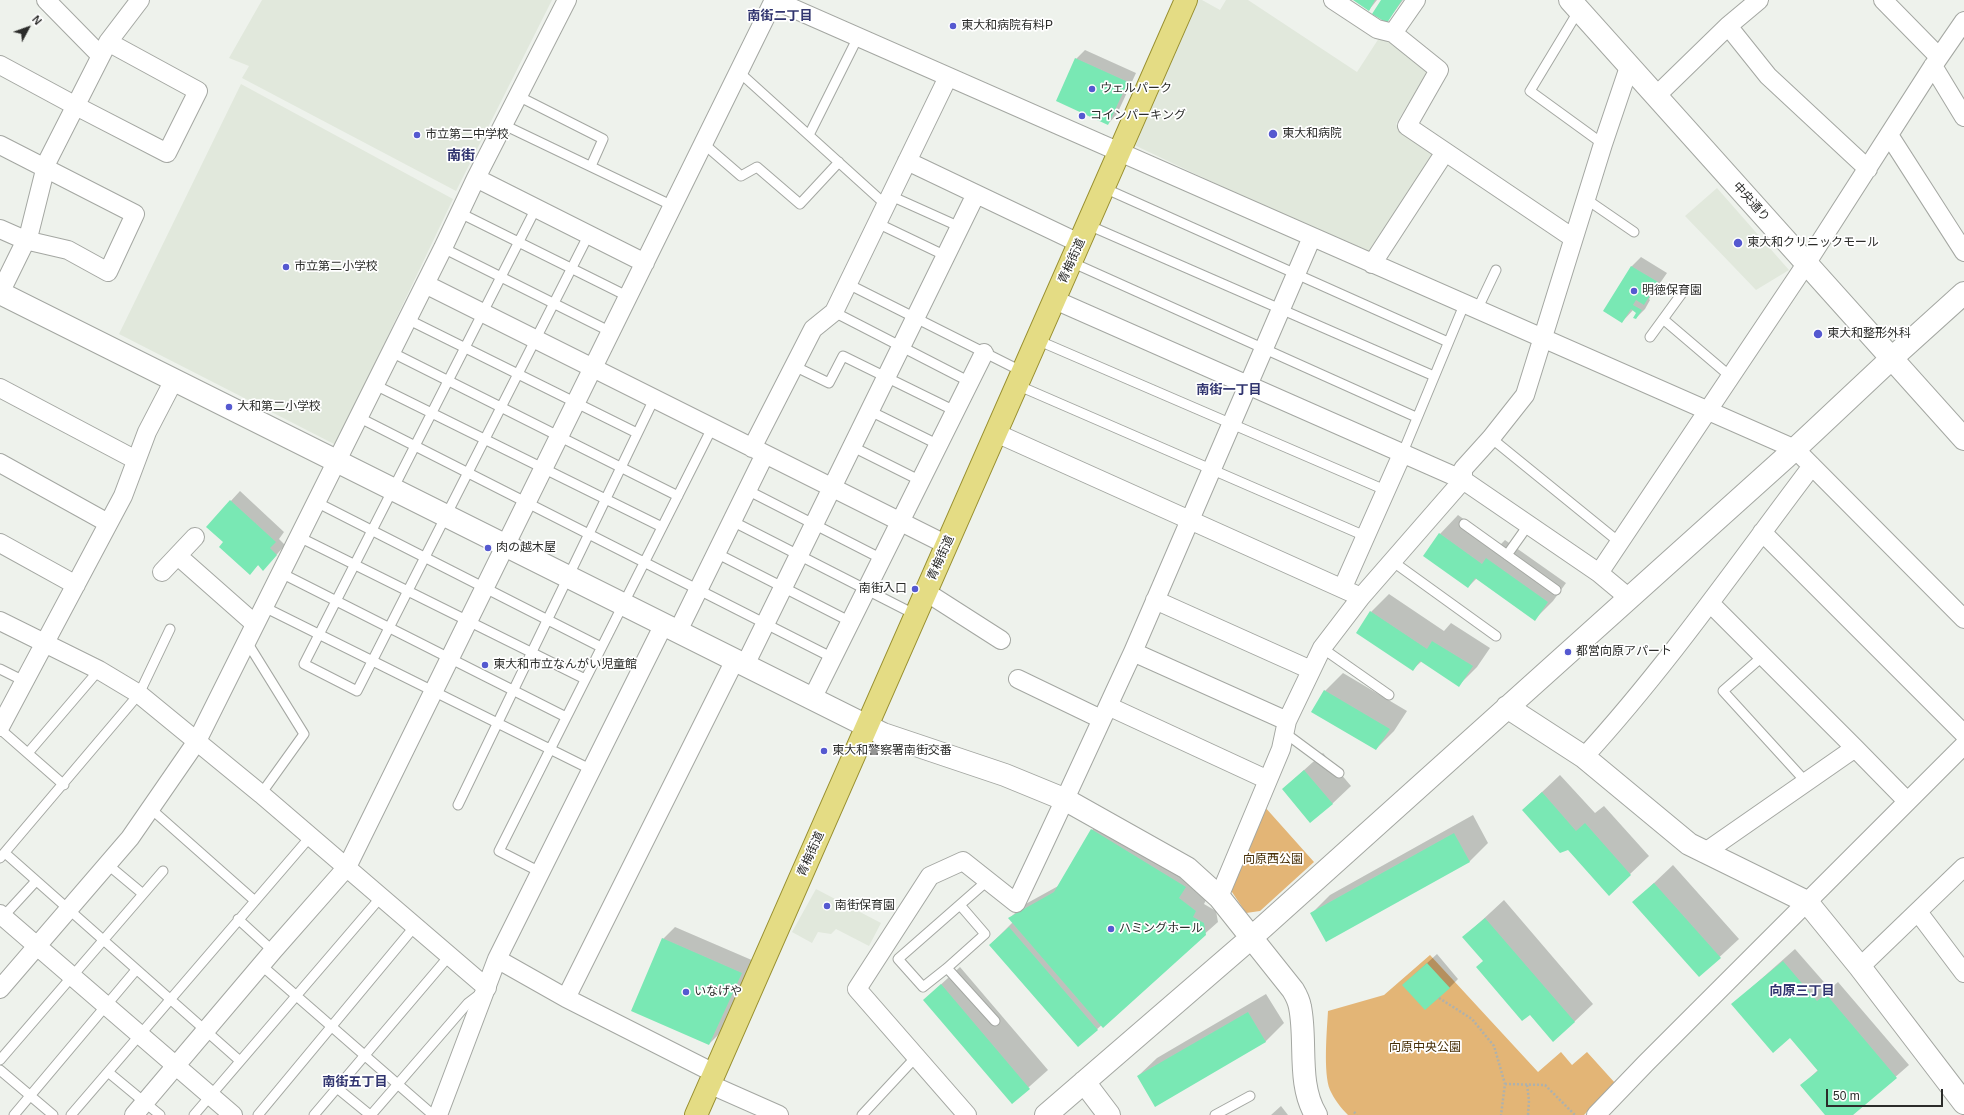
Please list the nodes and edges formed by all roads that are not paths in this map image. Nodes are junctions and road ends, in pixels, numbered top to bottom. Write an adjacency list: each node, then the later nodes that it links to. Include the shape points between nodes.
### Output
1 (46, 0): 15 (street)
2 (140, 0): 15 (street)
3 (567, 0): 21 (street)
4 (774, 0): 14 (street); 19 (street)
5 (1186, 0): 31 (main road, 青梅街道)
6 (1334, 0): 13 (street, via 1377,29)
7 (1416, 0): 13 (street)
8 (1759, 0): 12 (street)
9 (1883, 0): 16 (street)
10 (1574, 5): 18 (street, 中央通り); 29 (lane, via 1530,91)
11 (1964, 21): 16 (street)
12 (1728, 26): 22 (street); 37 (street, via 1768,76)
13 (1393, 33): 32 (street, via 1439,70 1407,126)
14 (858, 37): 20 (street); 26 (lane)
15 (105, 49): 23 (street); 23 (street, via 198,90 168,152 165,153)
16 (1936, 62): 24 (street); 27 (street)
17 (0, 65): 23 (street)
18 (1629, 67): 22 (street, 中央通り); 29 (street)
19 (739, 72): 26 (lane); 28 (street)
20 (948, 77): 31 (street); 33 (street)
21 (518, 96): 25 (street); 35 (lane, via 603,139)
22 (1656, 96): 61 (street, 中央通り)
23 (76, 106): 36 (street)
24 (1963, 114)
25 (504, 124): 35 (lane); 38 (street)
26 (809, 135): 34 (lane)
27 (1889, 135): 37 (street); 57 (street)
28 (704, 144): 34 (lane, via 741,176 757,167 800,204); 43 (street)
29 (1603, 144): 41 (street)
30 (0, 145): 36 (street)
31 (1119, 152): 39 (main road, 青梅街道); 51 (street)
32 (1446, 152): 52 (street); 60 (street)
33 (907, 161): 40 (street); 42 (street)
34 (839, 162): 42 (lane)
35 (591, 166): 43 (lane)
36 (45, 168): 53 (street); 53 (street, via 134,214 108,272 68,250)
37 (1868, 169): 61 (street)
38 (476, 178): 44 (street); 45 (street)
39 (1104, 188): 55 (main road, 青梅街道); 64 (lane)
40 (976, 194): 47 (street); 55 (street)
41 (1586, 199): 49 (lane); 52 (street)
42 (888, 200): 46 (street); 47 (lane)
43 (673, 206): 59 (street)
44 (536, 208): 50 (street); 54 (lane)
45 (460, 213): 54 (lane); 56 (street)
46 (877, 223): 58 (lane); 67 (street)
47 (960, 227): 58 (street)
48 (0, 229): 53 (street)
49 (1634, 232)
50 (589, 234): 59 (street); 62 (lane)
51 (1312, 237): 60 (street); 64 (street)
52 (1573, 238): 83 (street)
53 (25, 240): 69 (street)
54 (519, 242): 62 (lane); 65 (lane)
55 (1080, 243): 72 (main road, 青梅街道); 75 (lane); 89 (lane)
56 (443, 248): 65 (lane); 66 (street)
57 (1964, 252)
58 (946, 256): 78 (street)
59 (645, 263): 71 (street)
60 (1372, 264): 74 (street)
61 (1806, 264): 92 (street, 中央通り); 97 (street)
62 (572, 268): 71 (lane); 73 (lane)
63 (1496, 270): 74 (lane)
64 (1296, 275): 75 (street); 86 (lane)
65 (501, 277): 73 (lane); 77 (lane)
66 (425, 284): 77 (street); 79 (street)
67 (848, 284): 76 (street); 78 (lane)
68 (1685, 289): 80 (lane)
69 (0, 293): 100 (street)
70 (1964, 293): 92 (street)
71 (629, 297): 81 (street)
72 (1055, 300): 85 (main road, 青梅街道); 104 (street)
73 (554, 303): 81 (lane); 84 (lane)
74 (1471, 307): 83 (street); 86 (lane)
75 (1281, 310): 89 (street); 96 (lane)
76 (834, 312): 87 (lane); 93 (street, via 813,329)
77 (483, 313): 84 (street); 88 (lane)
78 (916, 318): 87 (street); 91 (lane)
79 (407, 319): 88 (lane); 90 (street)
80 (1663, 319): 82 (lane); 97 (lane)
81 (611, 332): 94 (street)
82 (1650, 337)
83 (1542, 339): 111 (street); 120 (street, via 1525,395)
84 (536, 340): 94 (street); 95 (lane)
85 (1037, 340): 99 (main road, 青梅街道); 115 (lane)
86 (1448, 342): 96 (lane)
87 (902, 347): 98 (street); 102 (lane)
88 (465, 348): 95 (lane); 101 (lane)
89 (1264, 348): 104 (street); 114 (lane)
90 (390, 352): 101 (lane); 103 (street)
91 (984, 353): 99 (lane); 102 (street)
92 (1892, 358): 121 (street, 中央通り); 126 (street)
93 (794, 366): 98 (lane, via 829,383 843,356); 127 (street)
94 (593, 369): 106 (street); 107 (street)
95 (518, 374): 107 (lane); 108 (lane)
96 (1434, 376): 114 (lane)
97 (1730, 377): 111 (street)
98 (886, 378): 109 (street); 110 (lane)
99 (1020, 379): 118 (main road, 青梅街道); 134 (lane)
100 (174, 380): 129 (street, via 146,432); 130 (street)
101 (448, 381): 108 (lane); 112 (lane)
102 (970, 382): 110 (street)
103 (375, 384): 112 (lane); 113 (street)
104 (1248, 384): 115 (street); 128 (street)
105 (0, 388): 129 (street)
106 (654, 399): 116 (street); 117 (lane)
107 (577, 402): 117 (lane); 119 (street)
108 (501, 407): 119 (lane); 122 (lane)
109 (870, 411): 123 (lane); 125 (street)
110 (956, 411): 123 (street)
111 (1708, 411): 126 (street); 162 (street)
112 (432, 414): 122 (lane); 124 (lane)
113 (358, 417): 124 (lane); 130 (street)
114 (1416, 417): 128 (lane)
115 (1231, 425): 134 (street); 142 (lane)
116 (712, 428): 127 (street); 143 (lane)
117 (638, 432): 133 (lane)
118 (996, 433): 148 (street); 164 (main road, 青梅街道)
119 (560, 436): 133 (lane); 135 (street)
120 (1491, 438): 137 (street, via 1464,469); 162 (lane)
121 (1964, 439)
122 (484, 440): 135 (lane); 136 (lane)
123 (939, 445): 138 (street)
124 (415, 446): 136 (lane); 140 (lane)
125 (853, 446): 138 (lane); 139 (street)
126 (1795, 449): 132 (street); 189 (street)
127 (758, 451): 139 (street); 141 (street)
128 (1403, 452): 137 (street); 142 (street)
129 (136, 460): 151 (street)
130 (337, 461): 140 (street); 145 (street)
131 (0, 463): 151 (street)
132 (1812, 466): 157 (street); 196 (street)
133 (621, 467): 143 (lane); 144 (lane)
134 (1212, 468): 148 (street); 160 (lane)
135 (544, 469): 144 (lane); 146 (street)
136 (468, 473): 146 (lane); 147 (lane)
137 (1463, 480): 154 (street); 172 (street)
138 (921, 481): 150 (street)
139 (832, 488): 150 (street); 152 (street)
140 (393, 489): 147 (street); 156 (lane)
141 (747, 490): 149 (street); 152 (lane)
142 (1385, 490): 160 (street)
143 (678, 496): 155 (lane)
144 (605, 499): 155 (lane); 158 (lane)
145 (316, 502): 156 (lane); 161 (street)
146 (527, 503): 158 (lane); 165 (street)
147 (446, 516): 165 (street); 170 (lane)
148 (1190, 519): 180 (street); 190 (street)
149 (732, 521): 166 (street); 167 (lane)
150 (900, 522): 164 (street); 171 (street)
151 (108, 523): 179 (street)
152 (814, 524): 167 (street); 171 (lane)
153 (1464, 524): 168 (lane)
154 (1529, 524): 168 (lane); 177 (street)
155 (662, 527): 173 (lane)
156 (372, 531): 170 (lane); 174 (lane)
157 (1762, 532): 193 (street); 238 (street)
158 (589, 534): 173 (lane); 178 (lane)
159 (195, 536): 169 (street)
160 (1365, 536): 180 (street)
161 (299, 537): 174 (lane); 176 (street)
162 (1619, 542): 177 (street)
163 (0, 543): 179 (street)
164 (947, 545): 187 (main road, 青梅街道)
165 (506, 546): 178 (street); 181 (street)
166 (716, 553): 182 (lane); 183 (street)
167 (799, 555): 182 (street); 184 (lane)
168 (1507, 555): 185 (lane)
169 (178, 556): 175 (street); 201 (street)
170 (425, 557): 181 (lane); 186 (lane)
171 (882, 559): 184 (street)
172 (1392, 561): 188 (street); 207 (lane)
173 (644, 562): 183 (lane); 192 (lane)
174 (355, 565): 186 (lane); 191 (lane)
175 (162, 572)
176 (281, 573): 191 (lane); 194 (street)
177 (1599, 573): 189 (street)
178 (568, 577): 192 (street); 197 (lane)
179 (76, 585): 210 (street)
180 (1343, 587): 188 (street)
181 (485, 588): 197 (lane); 199 (street)
182 (784, 588): 200 (lane); 202 (street)
183 (698, 590): 202 (lane); 204 (street)
184 (867, 590): 195 (lane); 200 (street)
185 (1556, 590)
186 (408, 591): 199 (lane); 203 (lane)
187 (926, 592): 195 (main road, 青梅街道); 208 (street)
188 (1361, 597): 212 (street)
189 (1629, 598): 231 (street)
190 (1155, 600): 213 (street); 222 (street)
191 (336, 601): 203 (lane); 206 (lane)
192 (623, 604): 204 (street); 211 (lane)
193 (1710, 604): 215 (street); 244 (street, via 1629,708)
194 (264, 607): 201 (street); 206 (lane)
195 (916, 615): 236 (main road, 青梅街道)
196 (1964, 619)
197 (547, 620): 211 (lane); 214 (lane)
198 (0, 621): 210 (street)
199 (468, 622): 214 (lane); 216 (street)
200 (851, 622): 217 (street)
201 (255, 624): 209 (street)
202 (766, 624): 217 (lane); 219 (street)
203 (390, 627): 216 (lane); 218 (lane)
204 (671, 628): 219 (street); 245 (street)
205 (170, 629): 228 (lane)
206 (319, 635): 218 (lane); 218 (lane, via 304,664 357,691)
207 (1496, 636)
208 (1001, 640)
209 (247, 642): 239 (street); 250 (lane, via 304,734)
210 (45, 643): 221 (street); 225 (street)
211 (601, 647): 224 (lane)
212 (1322, 648): 222 (street); 229 (lane)
213 (1133, 652): 232 (street); 237 (street)
214 (531, 653): 224 (lane); 226 (lane)
215 (1763, 656): 241 (street); 248 (lane, via 1723,691)
216 (450, 658): 226 (lane); 227 (street)
217 (833, 658): 230 (street)
218 (372, 661): 227 (lane)
219 (740, 663): 230 (street); 291 (street)
220 (0, 669): 225 (lane)
221 (99, 670): 228 (street); 243 (lane)
222 (1311, 670): 237 (street)
223 (1018, 679): 232 (street)
224 (585, 680): 233 (lane)
225 (24, 681): 234 (street)
226 (513, 690): 233 (lane); 235 (lane)
227 (433, 692): 235 (lane); 259 (street)
228 (140, 694): 239 (street); 249 (lane)
229 (1390, 695)
230 (812, 699): 236 (street)
231 (1507, 707): 244 (street); 276 (street)
232 (1105, 713): 247 (street); 251 (street)
233 (566, 717): 242 (lane)
234 (2, 719): 243 (lane)
235 (497, 723): 242 (lane); 253 (lane)
236 (867, 726): 251 (street, via 883,734 1006,775); 305 (main road, 青梅街道)
237 (1286, 727): 246 (lane); 247 (street, via 1281,749)
238 (1964, 734)
239 (196, 741): 250 (street); 254 (street)
240 (1964, 745): 252 (street)
241 (1856, 748): 248 (street); 252 (street)
242 (550, 750): 245 (lane); 262 (lane, via 499,851)
243 (28, 753): 249 (lane)
244 (1584, 757): 256 (street, via 1689,844)
245 (592, 770): 262 (street)
246 (1339, 773)
247 (1268, 780): 267 (street)
248 (1806, 782): 256 (street)
249 (64, 785): 257 (lane)
250 (261, 794): 255 (street)
251 (1066, 800): 264 (street, via 1016,903); 267 (street, via 1187,868)
252 (1907, 802): 269 (street)
253 (458, 805)
254 (150, 808): 258 (street, via 130,838); 268 (lane)
255 (310, 837): 259 (street); 268 (lane)
256 (1704, 853): 269 (street)
257 (2, 856): 263 (lane)
258 (107, 864): 265 (lane); 271 (street)
259 (347, 867): 266 (street); 279 (street)
260 (1964, 867): 272 (street)
261 (163, 870): 265 (lane)
262 (542, 873): 281 (street)
263 (36, 881): 271 (lane); 273 (lane)
264 (987, 881): 270 (lane); 299 (street, via 963,861 930,876 857,989)
265 (143, 894): 277 (lane)
266 (381, 897): 275 (street); 290 (lane)
267 (1219, 897): 276 (street)
268 (255, 901): 274 (lane)
269 (1807, 902): 283 (street); 333 (street)
270 (960, 905): 284 (lane, via 985,934); 284 (lane, via 898,959 922,987)
271 (69, 910): 277 (lane); 278 (street)
272 (1918, 912): 283 (street); 286 (street)
273 (1, 918): 278 (street)
274 (238, 920): 279 (lane); 292 (lane)
275 (415, 926): 280 (street); 295 (lane)
276 (1251, 938): 306 (street); 332 (street, via 1293,990 1300,1005 1308,1089 1311,1106)
277 (103, 940): 285 (lane); 287 (lane)
278 (36, 946): 287 (street); 289 (street)
279 (273, 951): 282 (street)
280 (450, 955): 288 (street); 298 (lane)
281 (497, 959): 288 (street); 291 (street)
282 (261, 965): 290 (lane); 296 (street)
283 (1860, 967): 312 (street)
284 (947, 968): 294 (lane)
285 (136, 970): 292 (lane); 293 (lane)
286 (1964, 973)
287 (72, 976): 293 (street); 300 (lane)
288 (487, 988): 307 (lane, via 468,1003); 324 (street)
289 (0, 989)
290 (296, 996): 295 (lane); 301 (lane)
291 (566, 998): 305 (street)
292 (170, 1000): 296 (lane); 297 (lane)
293 (106, 1006): 297 (street); 309 (lane)
294 (996, 1021)
295 (331, 1026): 298 (lane); 320 (lane)
296 (205, 1031): 301 (lane); 302 (street)
297 (140, 1035): 302 (street); 304 (lane)
298 (365, 1056): 307 (lane); 308 (lane)
299 (915, 1058): 327 (lane); 328 (street)
300 (0, 1060)
301 (240, 1061): 310 (lane)
302 (175, 1066): 310 (street); 313 (street)
303 (0, 1070): 309 (lane)
304 (108, 1072): 313 (lane); 316 (lane)
305 (712, 1079): 325 (main road, 青梅街道); 326 (street)
306 (1084, 1082): 329 (street); 330 (street)
307 (399, 1085): 322 (lane); 323 (lane)
308 (337, 1088): 321 (lane); 322 (lane)
309 (30, 1096): 314 (lane); 315 (lane)
310 (210, 1096): 318 (lane); 319 (street)
311 (1250, 1096): 331 (lane)
312 (1964, 1102)
313 (139, 1108): 317 (lane)
314 (14, 1115)
315 (53, 1115)
316 (71, 1115)
317 (160, 1115)
318 (194, 1115)
319 (233, 1115)
320 (258, 1115)
321 (314, 1115)
322 (371, 1115)
323 (433, 1115)
324 (438, 1115)
325 (696, 1115)
326 (779, 1115)
327 (862, 1115)
328 (967, 1115)
329 (1046, 1115)
330 (1109, 1115)
331 (1215, 1115)
332 (1316, 1115)
333 (1596, 1115)

